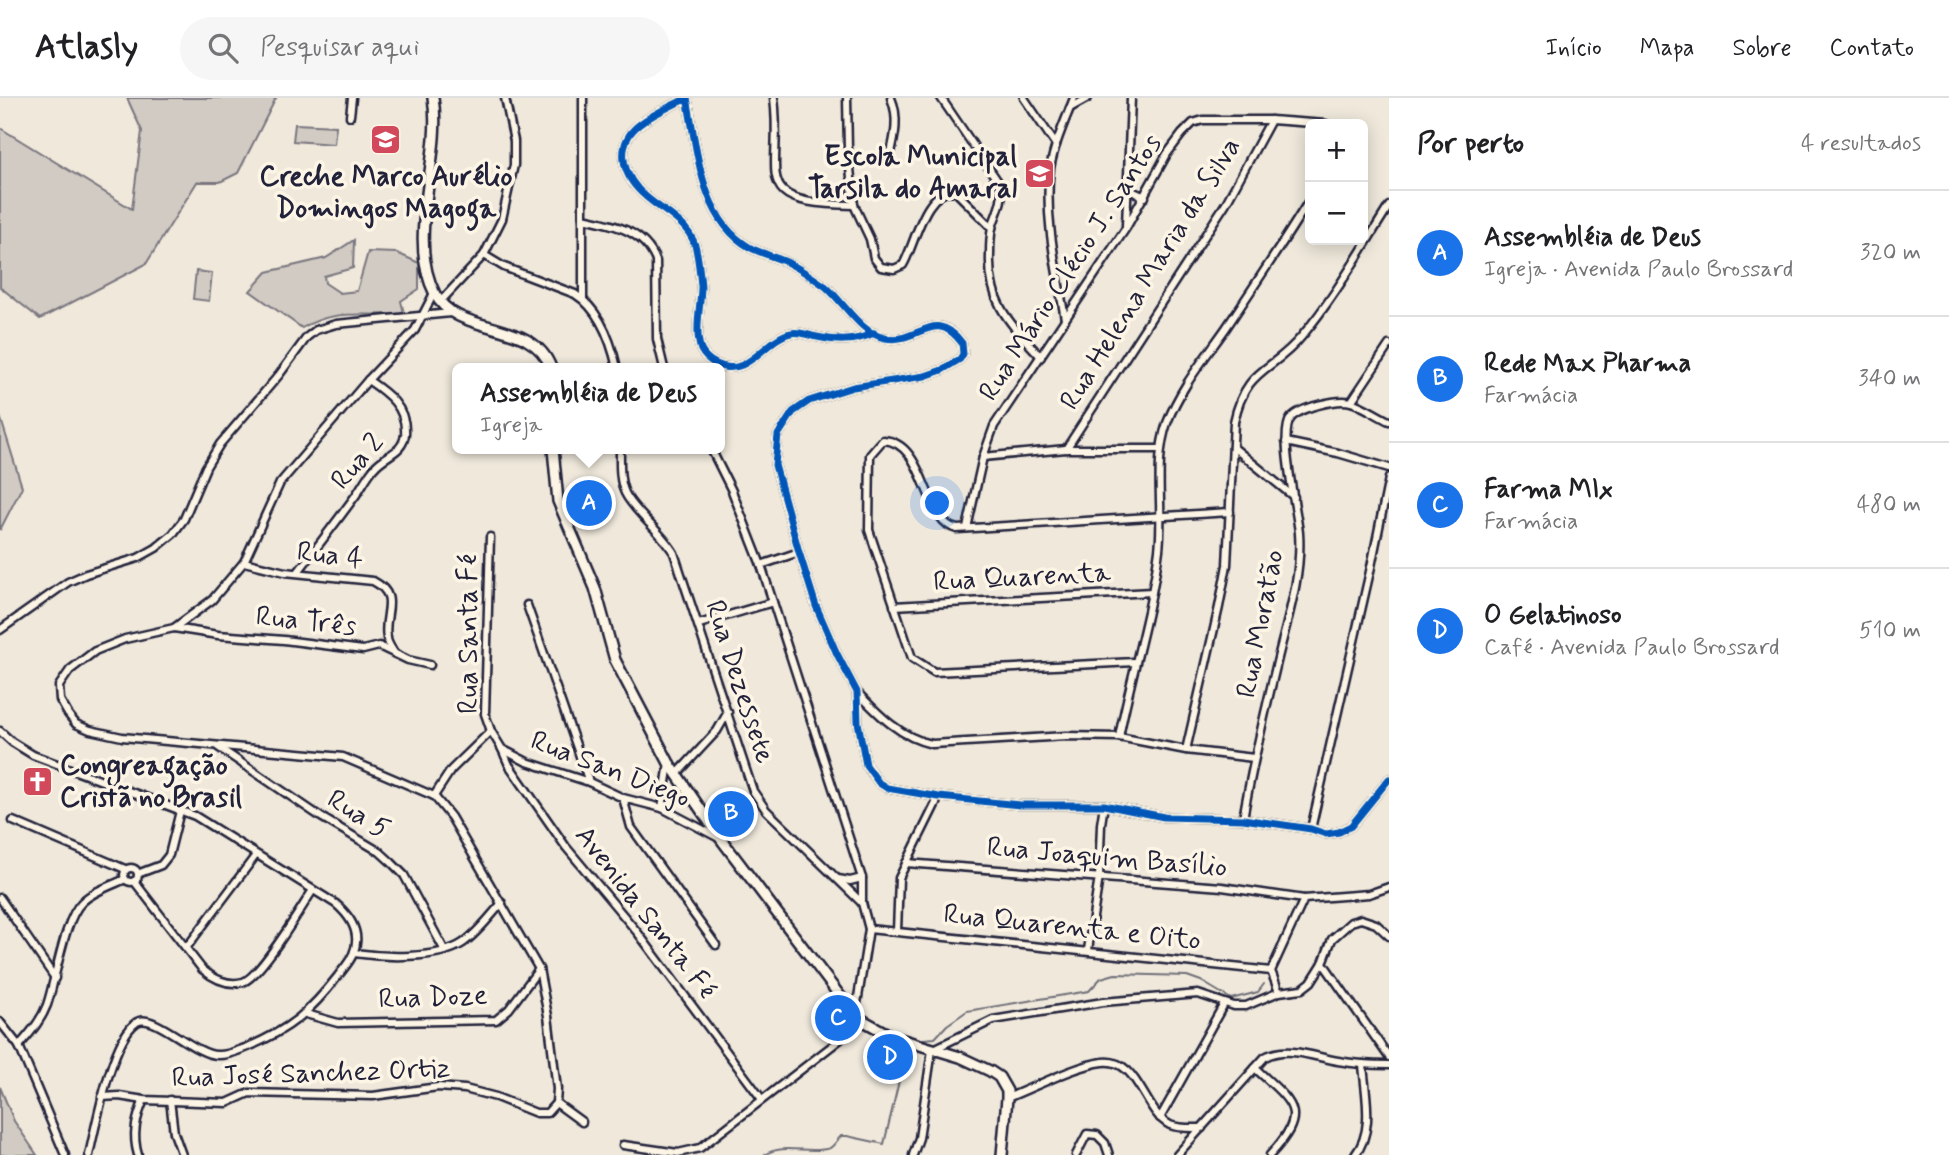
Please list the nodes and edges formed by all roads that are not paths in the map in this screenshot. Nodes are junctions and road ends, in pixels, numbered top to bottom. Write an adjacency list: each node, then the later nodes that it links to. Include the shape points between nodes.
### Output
1 (352, 98): 15 (street)
2 (433, 98): 29 (main road, via 435,127 424,231 428,275)
3 (505, 98): 28 (street, via 514,165 502,219)
4 (583, 98): 25 (street)
5 (687, 98): 34 (street, via 703,177 722,223 748,246 815,279); 40 (street, via 640,124 623,147 623,163 638,190 676,218 693,239 701,285 699,337 701,348)
6 (774, 98): 22 (street, via 775,179 780,187 796,199)
7 (847, 98): 22 (street)
8 (891, 98): 19 (street, via 897,124)
9 (941, 98): 26 (street, via 1001,186 1002,202)
10 (1024, 98): 18 (street)
11 (1074, 98): 14 (street)
12 (1088, 98): 14 (street)
13 (1131, 98): 20 (street)
14 (1070, 108): 18 (street)
15 (350, 116)
16 (1271, 120): 17 (street, Rua Mário Clécio J. Santos); 21 (street, Rua Mário Clécio J. Santos, via 1194,122 1167,154); 47 (street, Rua Helena Maria da Silva, via 1226,204)
17 (1305, 122)
18 (1056, 145): 33 (street, via 1050,217)
19 (889, 161)
20 (1126, 189): 21 (street); 27 (street)
21 (1145, 197): 27 (street, Rua Mário Clécio J. Santos)
22 (854, 205): 26 (street, via 881,267 903,265 928,208 947,192 956,192)
23 (1389, 206): 46 (street, via 1302,337 1256,375 1243,393 1234,422)
24 (1305, 207): 48 (street, via 1177,401)
25 (583, 218): 30 (street); 39 (street, via 623,229 651,249 656,261 657,339)
26 (992, 228): 36 (street, via 994,296 1006,318)
27 (1126, 228): 33 (street, Rua Mário Clécio J. Santos)
28 (484, 255): 29 (street); 30 (street)
29 (437, 297): 31 (main road); 32 (street)
30 (583, 299): 38 (street, via 607,337)
31 (451, 313): 32 (street); 37 (main road, via 527,340)
32 (420, 317): 42 (street, via 415,330); 70 (street, via 316,330 220,444 173,534 138,558 68,582)
33 (1065, 319): 36 (street, Rua Mário Clécio J. Santos)
34 (874, 333): 41 (street, via 845,342 789,333 734,368); 60 (street, via 896,338 944,326 962,343 963,354 953,364 925,376 843,390 809,401 793,412 778,435 775,465)
35 (1389, 345): 43 (street)
36 (1041, 357): 52 (street, Rua Mário Clécio J. Santos, via 994,426)
37 (548, 363)
38 (615, 363)
39 (663, 363)
40 (714, 363)
41 (725, 367)
42 (368, 380): 61 (street, via 280,483); 63 (street, Rua 2, via 397,404 403,415 404,442 374,467)
43 (1351, 402): 44 (street); 45 (street, Rua Moratão, via 1297,412 1286,425)
44 (1389, 421)
45 (1286, 442): 53 (street); 55 (street, Rua Moratão)
46 (1233, 447): 55 (street); 56 (street)
47 (1066, 449): 48 (street); 52 (street)
48 (1160, 449): 57 (street)
49 (553, 454): 85 (main road, via 558,501 595,587 615,660)
50 (620, 454): 68 (street, Rua Dezessete, via 625,493 674,553)
51 (714, 454): 62 (street)
52 (983, 457): 58 (street, Rua Mário Clécio J. Santos)
53 (1389, 468)
54 (1389, 478): 97 (street)
55 (1294, 497): 84 (street, Rua Moratão, via 1298,571)
56 (1230, 512): 57 (street); 83 (street, via 1227,565)
57 (1161, 516): 58 (street); 64 (street)
58 (968, 528): 67 (street, via 952,528 936,511 905,449 894,440 883,440 874,448 869,463 869,530)
59 (490, 537): 78 (street, Rua Santa Fé, via 485,715)
60 (799, 552): 62 (street); 74 (street, via 816,606)
61 (244, 562): 63 (street, Rua 4); 69 (street, via 212,600)
62 (761, 565): 65 (street)
63 (298, 572): 71 (street, Rua 4, via 382,586 388,594 387,638)
64 (1152, 592): 67 (street, Rua Quarenta); 72 (street)
65 (772, 601): 68 (street); 104 (street)
66 (527, 605): 88 (street)
67 (894, 606): 72 (street, via 912,658 934,672)
68 (699, 624): 75 (street, Rua Dezessete)
69 (174, 628): 71 (street, Rua Três, via 363,650 379,646); 81 (street, via 125,639 83,659 59,686 60,700 76,724 90,730)
70 (0, 630)
71 (394, 654): 73 (street, Rua Três)
72 (1135, 662): 80 (street)
73 (430, 664)
74 (857, 692): 80 (street, via 888,723 917,741 932,744); 90 (street, via 860,739 873,776 887,788)
75 (728, 712): 77 (street); 79 (street, Rua Dezessete)
76 (0, 731): 94 (street, via 33,755)
77 (717, 731): 79 (street); 86 (street)
78 (491, 732): 82 (street, Rua San Diego); 89 (street, via 451,770)
79 (735, 732): 106 (street, Rua Dezessete, via 753,791 766,810)
80 (1119, 737): 83 (street)
81 (215, 745): 89 (street, via 343,757); 120 (street, Rua 5, via 380,852 404,875)
82 (502, 749): 88 (street, Rua San Diego); 138 (street, Avenida Santa Fé, via 566,846 638,933)
83 (1186, 750): 84 (street)
84 (1254, 758): 95 (street, Rua Moratão)
85 (669, 763): 86 (main road); 93 (street)
86 (677, 774): 98 (main road)
87 (1389, 779): 97 (street, via 1351,826 1326,834)
88 (589, 782): 91 (street, Rua San Diego)
89 (434, 796): 112 (street)
90 (939, 797): 92 (street, via 1020,805); 100 (street)
91 (623, 799): 93 (street, Rua San Diego); 117 (street, via 631,827)
92 (1104, 805): 95 (street, via 1164,817); 103 (street)
93 (662, 808): 98 (street, Rua San Diego)
94 (180, 811): 99 (street); 102 (street, via 169,855 161,865)
95 (1243, 819): 97 (street)
96 (13, 821): 101 (street)
97 (1311, 829)
98 (721, 839): 129 (main road)
99 (256, 855): 109 (street); 118 (street)
100 (906, 863): 103 (street, Rua Joaquim Basílio); 115 (street, via 899,878)
101 (125, 869): 102 (street); 105 (street)
102 (140, 873): 107 (street)
103 (1098, 877): 111 (street, Rua Joaquim Basílio); 119 (street)
104 (862, 878): 106 (street); 113 (street)
105 (125, 879): 107 (street); 125 (street, via 91,895 74,911)
106 (836, 879): 113 (street, Rua Dezessete)
107 (134, 881): 118 (street)
108 (1389, 887): 111 (street, Rua Joaquim Basílio, via 1369,894)
109 (313, 890): 118 (street, via 250,978 228,983 215,979); 121 (street, via 348,914 357,940)
110 (0, 898): 125 (street)
111 (1304, 899): 124 (street)
112 (502, 903): 120 (street, via 462,944); 123 (street)
113 (862, 903): 114 (street)
114 (869, 929): 115 (street, Rua Quarenta e Oito); 129 (street)
115 (897, 931): 119 (street, Rua Quarenta e Oito)
116 (1389, 936): 122 (street, via 1376,924 1361,919 1351,922 1332,939)
117 (716, 945)
118 (187, 947)
119 (1088, 950): 124 (street, Rua Quarenta e Oito)
120 (445, 951): 121 (street, via 391,958)
121 (354, 953): 128 (street)
122 (1323, 963): 126 (street, via 1302,989); 133 (street)
123 (539, 969): 128 (street, Rua Doze, via 496,1020 338,1023); 142 (street)
124 (1271, 971): 126 (street)
125 (55, 978): 131 (street, via 40,1020)
126 (1279, 992): 127 (street, via 1246,1006)
127 (1224, 1004): 132 (street, via 1207,995 1181,995 1004,1017); 143 (street)
128 (306, 1014): 137 (street, via 270,1038 215,1056 151,1020 141,1020 121,1044)
129 (855, 1016): 132 (main road, via 893,1037); 138 (street, via 846,1035)
130 (0, 1022): 131 (street)
131 (19, 1046): 147 (street)
132 (932, 1050): 139 (main road, via 990,1071 999,1077); 151 (street)
133 (1389, 1056)
134 (1363, 1064): 135 (street); 136 (street, via 1280,1051 1265,1056); 157 (street, via 1367,1120 1364,1140)
135 (1389, 1065)
136 (1255, 1068): 145 (street); 156 (street, via 1293,1108 1292,1126)
137 (102, 1097): 140 (street, Rua José Sanchez Ortiz); 148 (street)
138 (761, 1098): 146 (street, via 700,1148 678,1153)
139 (1007, 1098): 143 (street, via 1089,1066 1112,1063 1128,1070); 152 (main road)
140 (144, 1100): 141 (street, Rua José Sanchez Ortiz); 149 (street, via 134,1134)
141 (170, 1100): 142 (street, Rua José Sanchez Ortiz, via 228,1103 249,1093 373,1096 438,1087 476,1092 536,1113 547,1113); 150 (street, via 173,1133)
142 (556, 1103): 144 (street)
143 (1160, 1118): 145 (street, via 1175,1127)
144 (582, 1122)
145 (1202, 1128): 155 (street)
146 (623, 1145)
147 (65, 1155)
148 (89, 1155)
149 (138, 1155)
150 (182, 1155)
151 (914, 1155)
152 (1002, 1155)
153 (1076, 1155): 154 (street, via 1087,1134 1097,1135)
154 (1109, 1155)
155 (1177, 1155)
156 (1270, 1155)
157 (1355, 1155)

